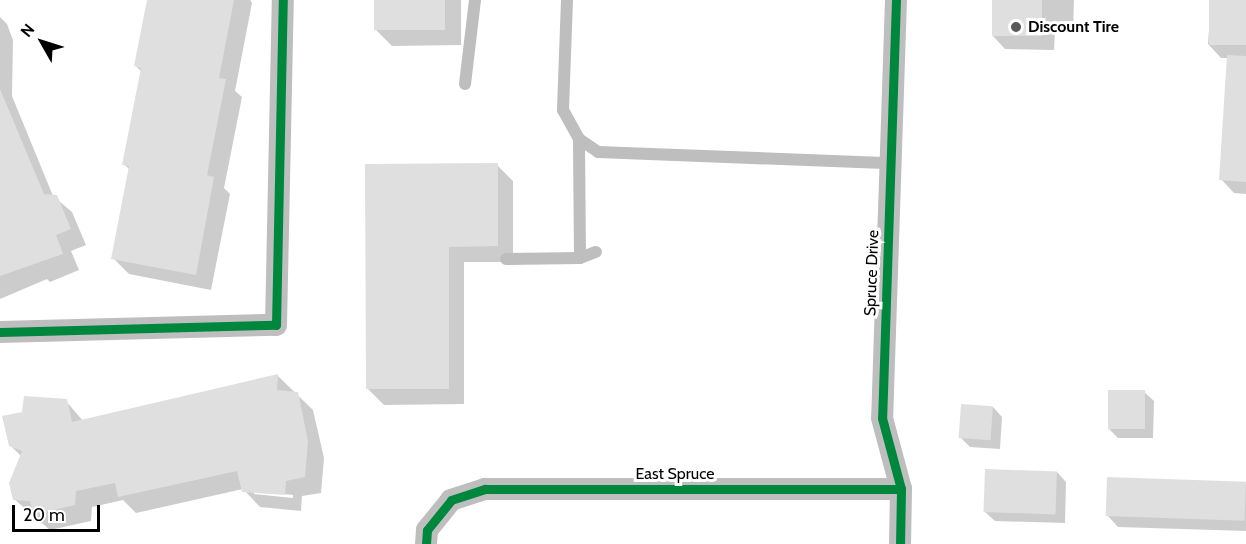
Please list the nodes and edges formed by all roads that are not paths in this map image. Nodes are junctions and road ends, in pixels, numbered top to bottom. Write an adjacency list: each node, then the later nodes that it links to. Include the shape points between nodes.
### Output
1 (283, 0): 11 (street, via 276,325)
2 (475, 0): 5 (lane)
3 (567, 0): 6 (lane, via 563,110)
4 (896, 0): 7 (street, Spruce Drive)
5 (465, 84)
6 (579, 139): 7 (lane, via 598,152); 9 (lane)
7 (891, 163): 12 (street, Spruce Drive, via 882,418)
8 (596, 252): 9 (lane)
9 (580, 258): 10 (lane)
10 (506, 259)
11 (0, 332)
12 (901, 489): 13 (street, East Spruce, via 485,489 451,500 427,530); 14 (street, Spruce Drive)
13 (426, 544)
14 (900, 544)

